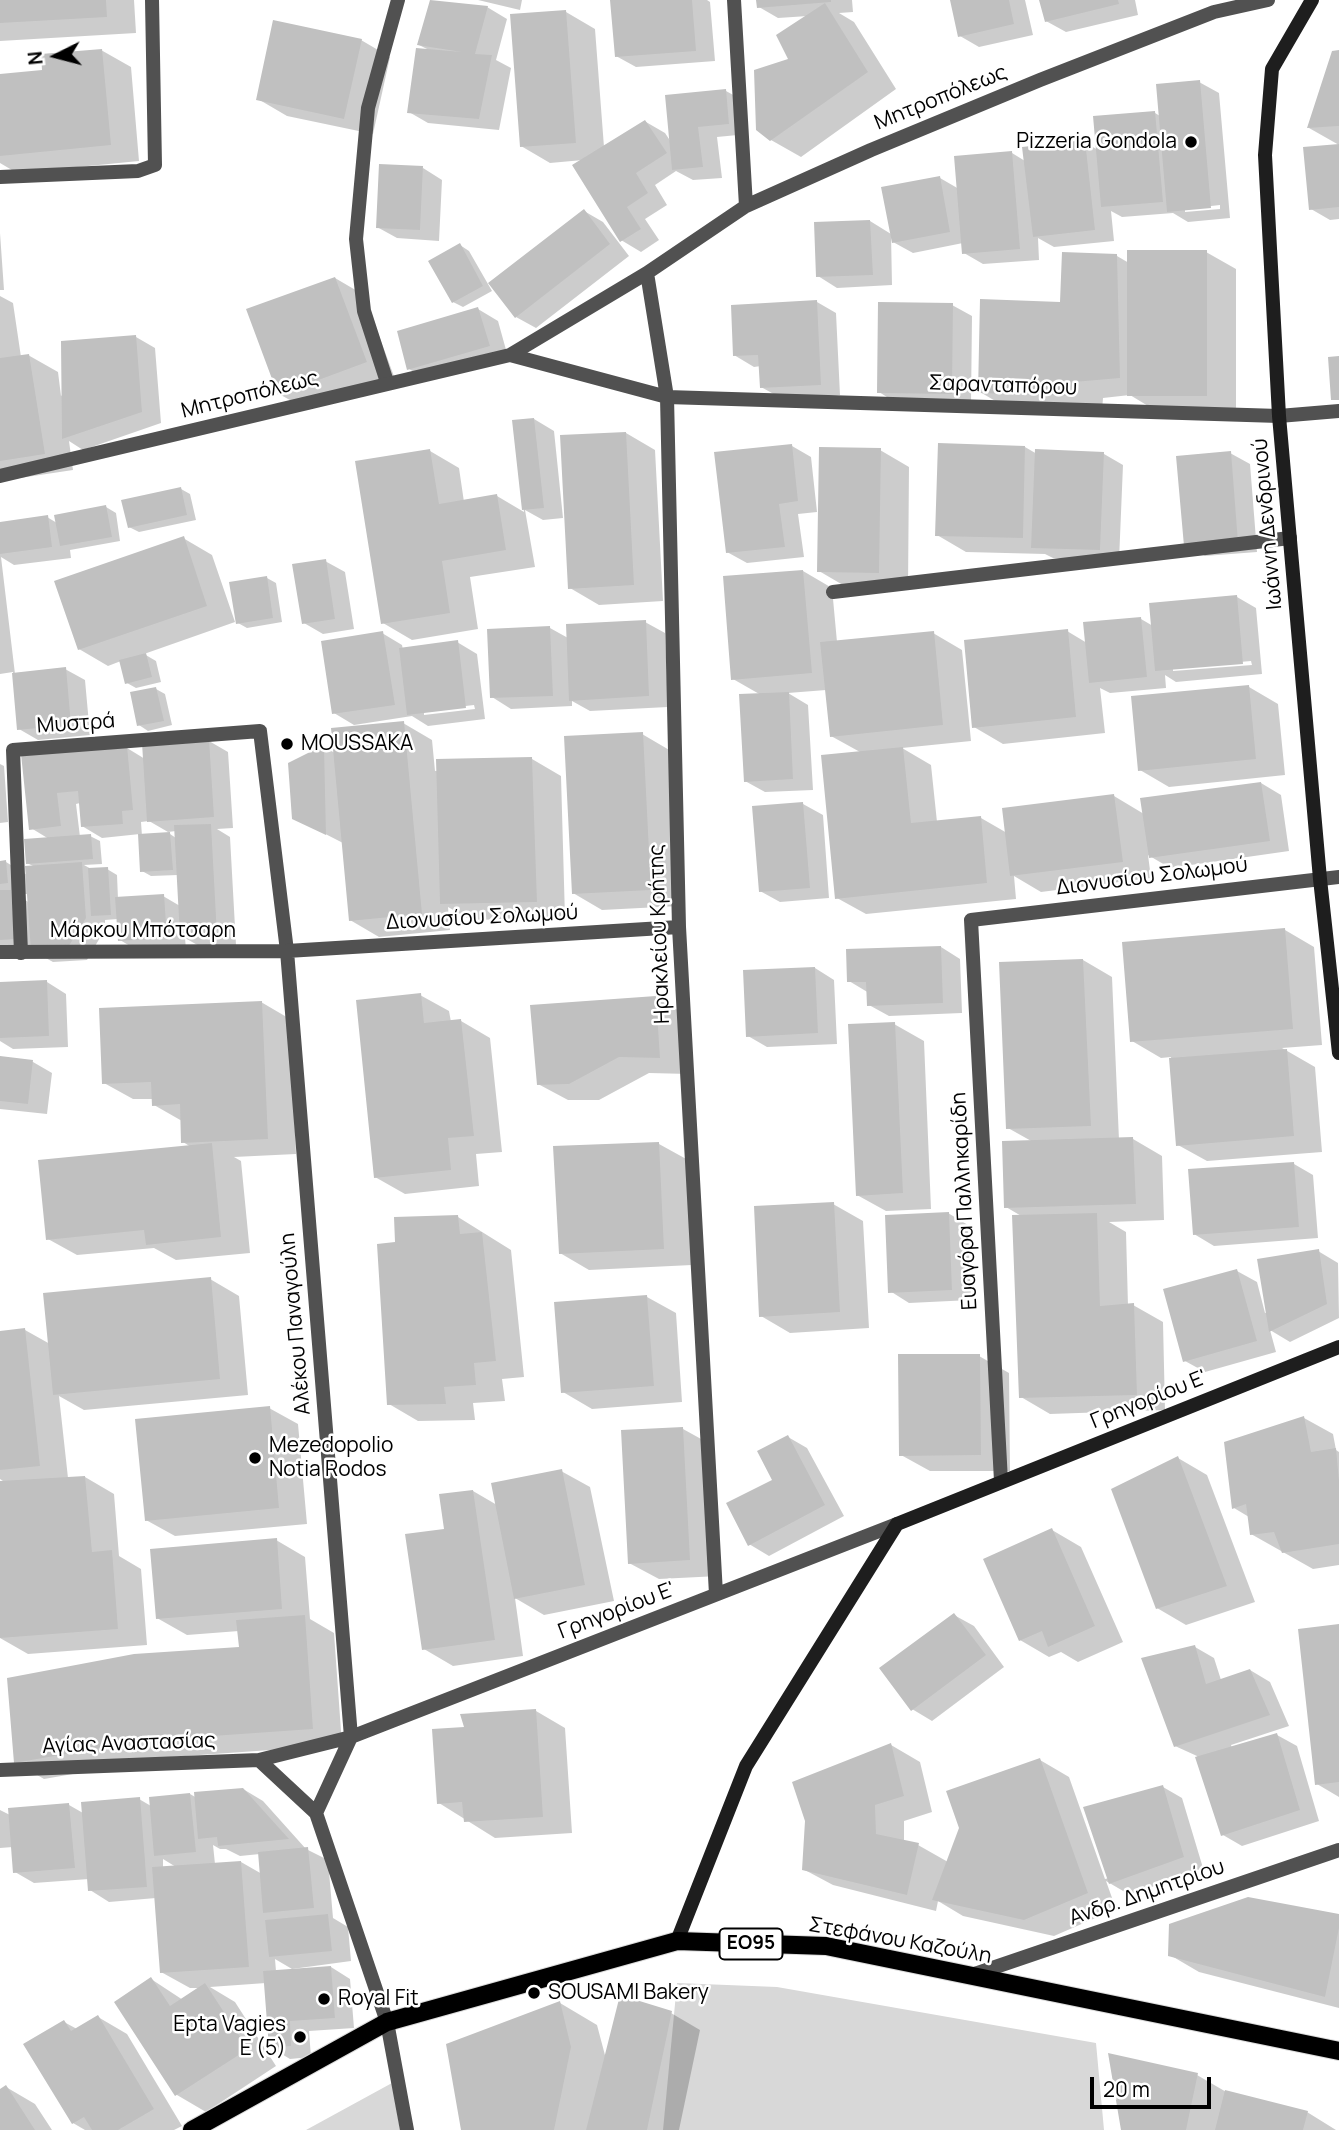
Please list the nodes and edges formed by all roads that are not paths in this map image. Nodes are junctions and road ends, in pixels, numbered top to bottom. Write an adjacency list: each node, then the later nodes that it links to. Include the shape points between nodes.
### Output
1 (152, 0): 6 (street, via 155,165 138,171)
2 (398, 0): 10 (street, via 368,108 356,239 364,311)
3 (734, 0): 7 (street)
4 (1268, 0): 7 (street, Μητροπόλεως, via 1214,12 1040,80)
5 (1312, 0): 13 (street, Ιωάννη Δενδρινού, via 1272,69 1265,155)
6 (0, 177)
7 (746, 206): 8 (street, Μητροπόλεως)
8 (647, 273): 9 (street, Μητροπόλεως); 11 (street, Ηρακλείου Κρήτης)
9 (510, 355): 10 (street, Μητροπόλεως); 11 (street, Σαρανταπόρου)
10 (387, 382): 14 (street, Μητροπόλεως)
11 (667, 397): 13 (street, Σαρανταπόρου); 21 (street, Ηρακλείου Κρήτης)
12 (1339, 411): 13 (street, Σαρανταπόρου)
13 (1279, 416): 15 (street, Ιωάννη Δενδρινού)
14 (0, 476)
15 (1290, 538): 16 (street); 19 (street, Ιωάννη Δενδρινού)
16 (833, 592)
17 (260, 731): 22 (street, Αλέκου Παναγούλη); 24 (street, Μυστρά, via 13,750)
18 (1339, 877): 19 (street, Διονυσίου Σολωμού)
19 (1320, 879): 20 (street, Διονυσίου Σολωμού); 25 (street, Ιωάννη Δενδρινού)
20 (971, 920): 27 (street, Ευαγόρα Παλληκαρίδη)
21 (679, 927): 22 (street, Διονυσίου Σολωμού); 29 (street, Ηρακλείου Κρήτης)
22 (287, 951): 24 (street, Μάρκου Μπότσαρη); 30 (street, Αλέκου Παναγούλη)
23 (0, 953): 24 (street, Μάρκου Μπότσαρη)
24 (21, 953)
25 (1339, 1053)
26 (1339, 1346): 27 (street, Γρηγορίου Ε')
27 (1001, 1481): 28 (street, Γρηγορίου Ε')
28 (897, 1524): 29 (street, Γρηγορίου Ε'); 35 (street, via 746,1766)
29 (716, 1594): 30 (street, Γρηγορίου Ε')
30 (351, 1737): 31 (street, Αγίας Αναστασίας); 33 (street, Αλέκου Παναγούλη)
31 (259, 1760): 32 (street, Αγίας Αναστασίας); 33 (street)
32 (0, 1770)
33 (316, 1813): 37 (street)
34 (1339, 1850): 36 (street, Ανδρ. Δημητρίου)
35 (677, 1941): 36 (main road, Στεφάνου Καζούλη / ΕΟ95, via 826,1947); 37 (main road, Στεφάνου Καζούλη / ΕΟ95)
36 (969, 1976): 38 (main road, Στεφάνου Καζούλη / ΕΟ95)
37 (387, 2022): 39 (main road, Στεφάνου Καζούλη / ΕΟ95); 40 (street)
38 (1339, 2051)
39 (192, 2130)
40 (407, 2130)

